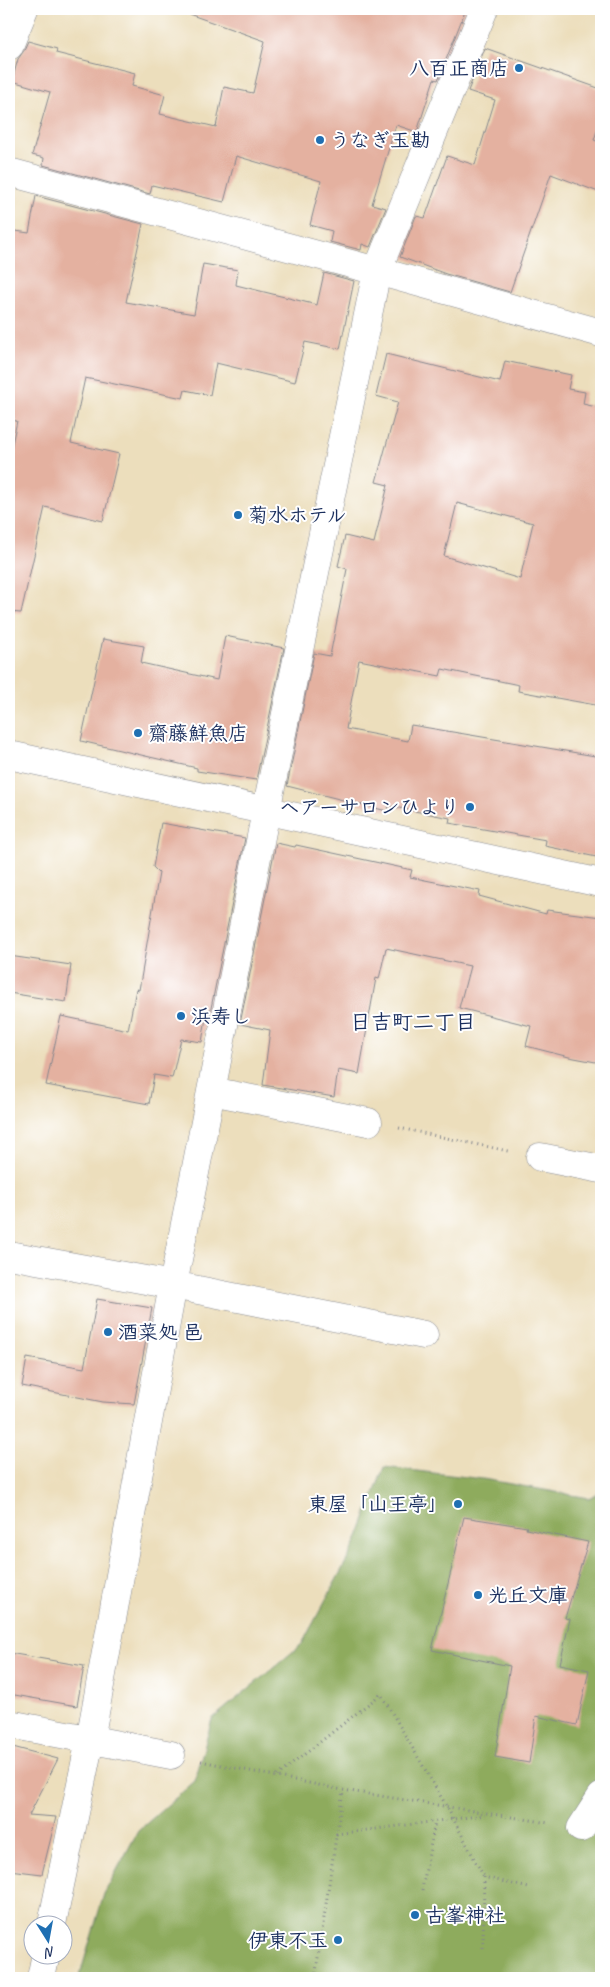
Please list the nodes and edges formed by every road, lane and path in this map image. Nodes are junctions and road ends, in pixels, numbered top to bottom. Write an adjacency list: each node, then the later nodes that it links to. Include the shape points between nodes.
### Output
1 (24, 9): 3 (street)
2 (484, 9): 5 (street)
3 (9, 46)
4 (9, 172): 5 (street)
5 (377, 271): 6 (street); 8 (street)
6 (601, 334)
7 (9, 755): 8 (street)
8 (266, 811): 9 (street); 10 (street)
9 (601, 883)
10 (211, 1090): 11 (street); 15 (street)
11 (368, 1122): 12 (path)
12 (540, 1157): 13 (street)
13 (601, 1169)
14 (9, 1255): 15 (street)
15 (172, 1285): 16 (street); 18 (street)
16 (424, 1335)
17 (9, 1724): 18 (street)
18 (90, 1740): 19 (street); 32 (street)
19 (171, 1756): 20 (path)
20 (277, 1776): 21 (path); 23 (path, via 381,1694)
21 (343, 1790): 23 (path); 28 (path)
22 (601, 1797): 27 (street)
23 (447, 1807): 24 (path); 25 (path)
24 (489, 1814): 25 (path); 27 (path)
25 (454, 1820): 26 (path); 29 (path)
26 (435, 1822): 28 (path); 31 (path)
27 (581, 1828)
28 (336, 1834): 36 (path)
29 (484, 1878): 30 (path); 33 (path)
30 (529, 1888)
31 (422, 1890)
32 (54, 1914)
33 (483, 1948)
34 (44, 1964): 35 (street)
35 (41, 1978)
36 (315, 1978)

